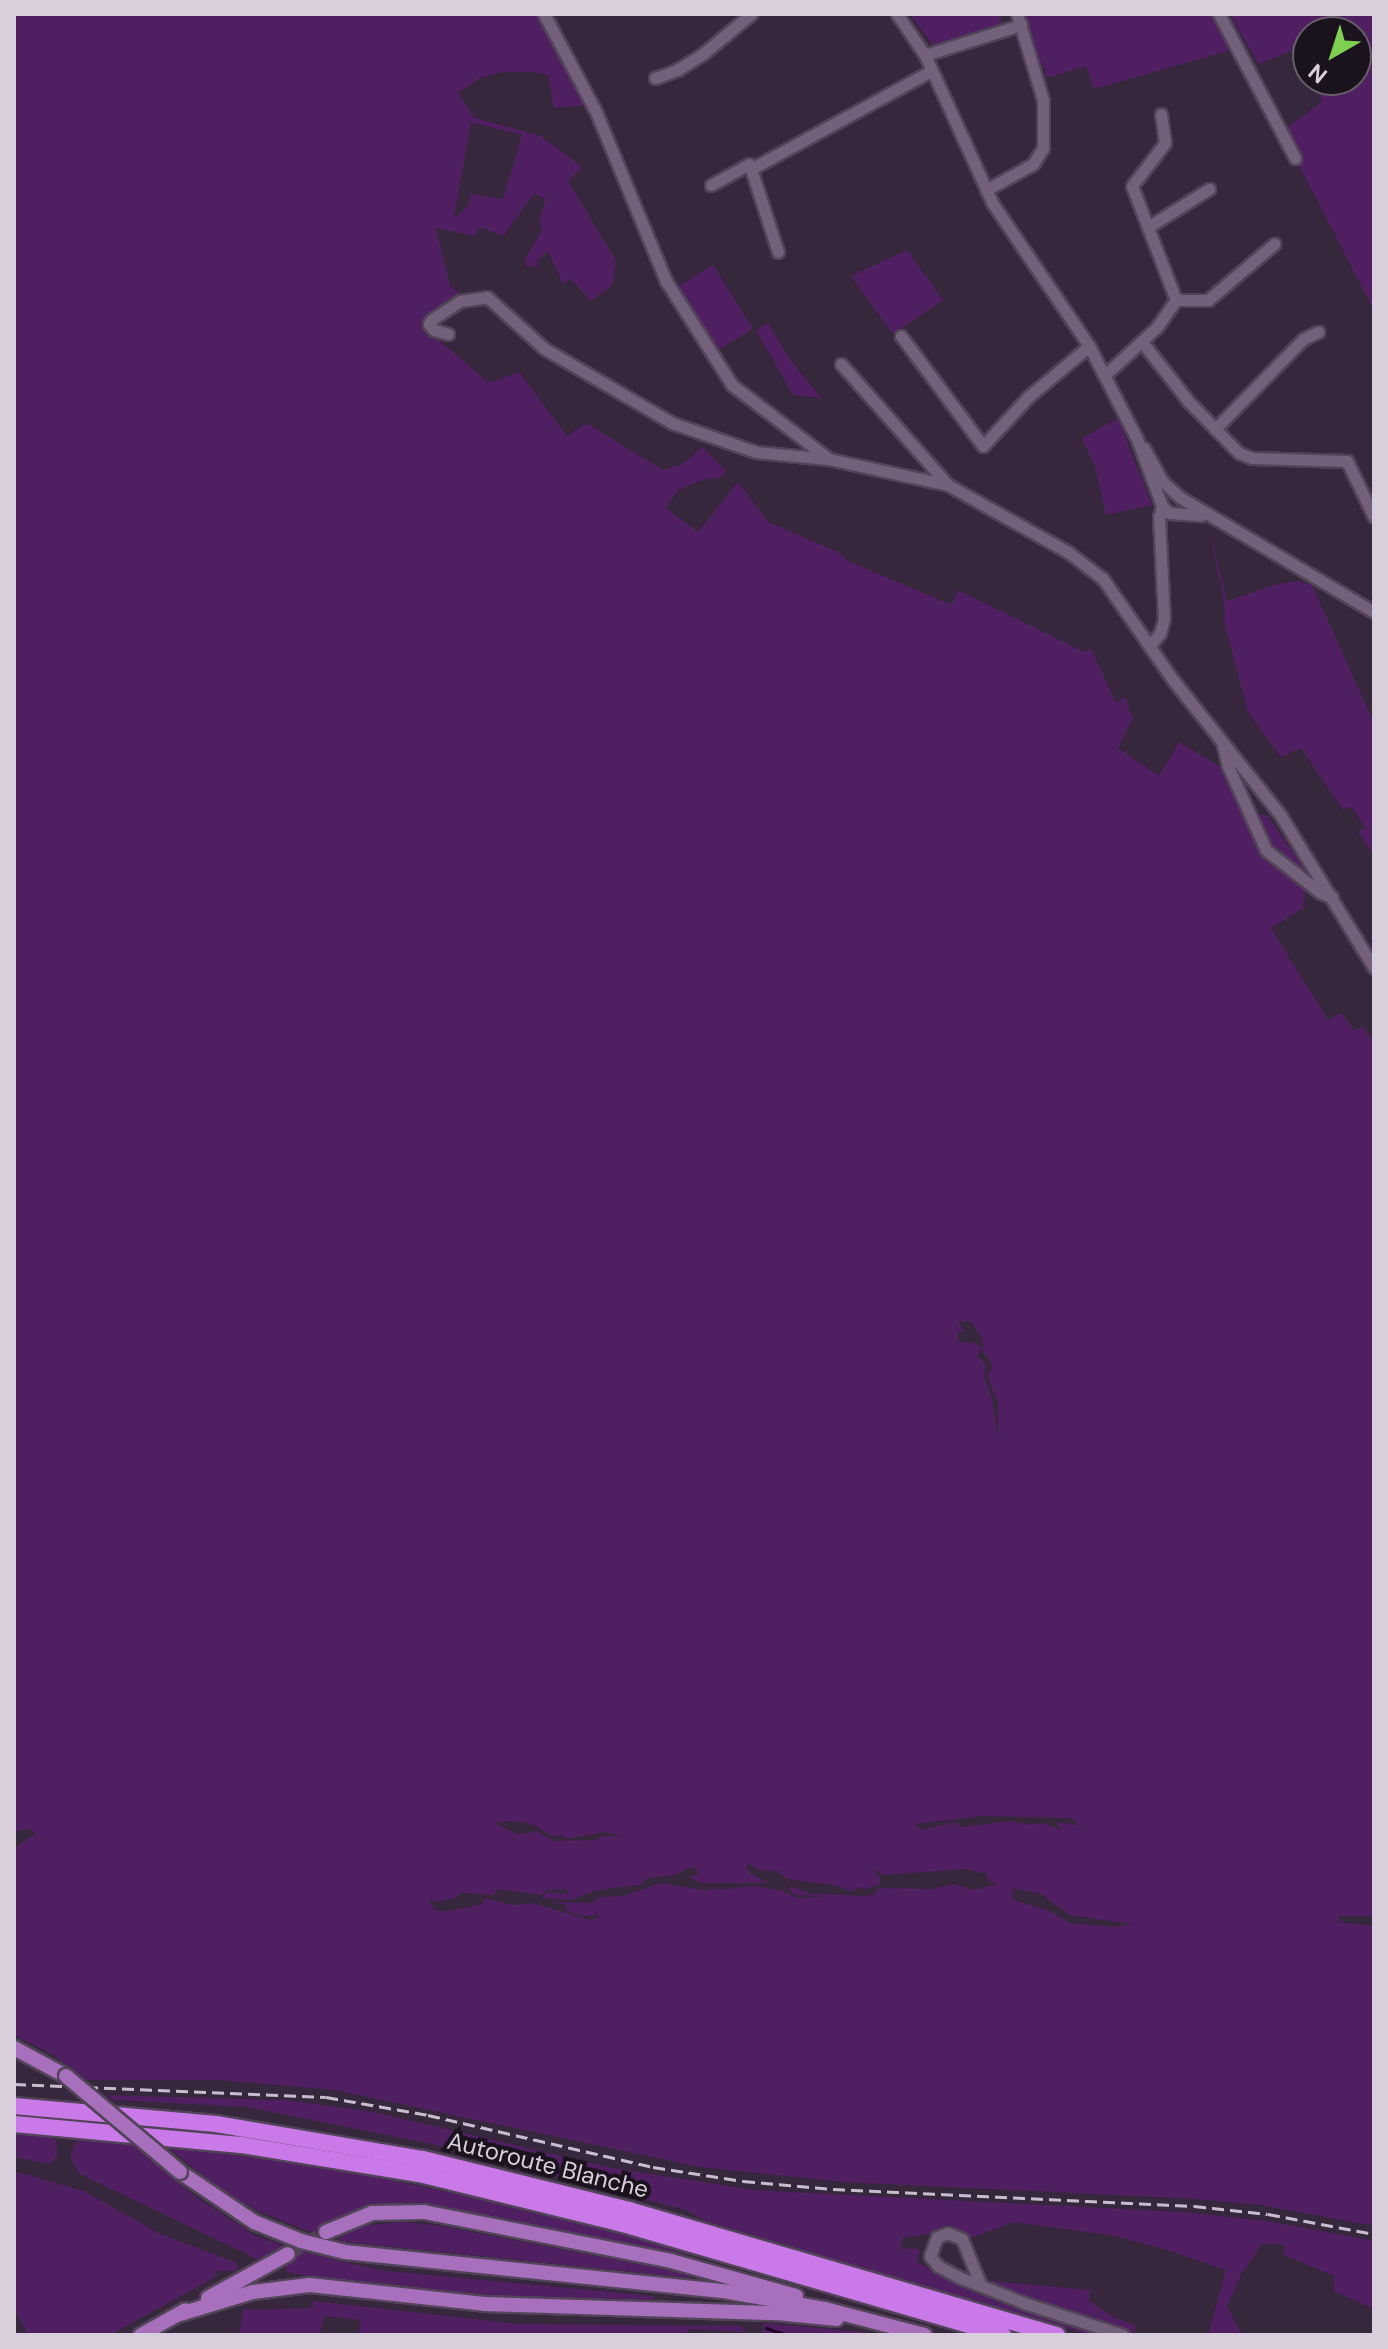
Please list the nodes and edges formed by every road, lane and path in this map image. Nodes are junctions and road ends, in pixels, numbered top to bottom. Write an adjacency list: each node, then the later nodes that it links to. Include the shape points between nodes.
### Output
1 (544, 14): 28 (street, via 596,112 666,281 703,344 745,398)
2 (751, 14): 8 (street, via 704,53)
3 (897, 14): 6 (street)
4 (1219, 14): 10 (street)
5 (1019, 20): 6 (street); 14 (street, via 1039,81 1045,122 1037,160)
6 (925, 55): 7 (street)
7 (931, 71): 11 (street); 14 (street)
8 (655, 78)
9 (1161, 114): 15 (street, via 1165,143 1132,186)
10 (1295, 158)
11 (751, 169): 12 (street, via 749,164); 17 (street)
12 (711, 185)
13 (1209, 189): 15 (street)
14 (986, 190): 23 (street)
15 (1148, 227): 18 (street)
16 (1274, 244): 18 (street, via 1208,300)
17 (778, 252)
18 (1176, 300): 22 (street)
19 (1318, 332): 26 (street, via 1303,339)
20 (448, 334): 28 (street, via 434,330 431,320 460,301 487,297 545,349 672,423 756,452)
21 (901, 336): 23 (street, via 983,446 1028,397)
22 (1142, 342): 25 (street); 26 (street)
23 (1089, 346): 25 (street)
24 (841, 364): 29 (street)
25 (1106, 374): 27 (street)
26 (1215, 429): 33 (street, via 1247,457 1347,461)
27 (1137, 439): 30 (street); 31 (street)
28 (829, 459): 29 (street)
29 (948, 485): 37 (street, via 1087,566 1110,587)
30 (1178, 496): 31 (street, via 1165,495); 32 (street); 34 (street)
31 (1162, 504): 32 (street); 35 (street)
32 (1176, 512): 34 (street); 35 (street)
33 (1374, 517)
34 (1209, 518): 36 (street)
35 (1162, 535): 37 (street, via 1164,619)
36 (1374, 612)
37 (1151, 644): 38 (street)
38 (1222, 742): 39 (street, via 1281,816); 39 (street, via 1266,850)
39 (1332, 897): 40 (street)
40 (1374, 968)
41 (14, 2048): 48 (main road, bridge, via 66,2076 208,2195 301,2241 345,2252 729,2292)
42 (14, 2106): 53 (highway, Autoroute Blanche, via 216,2124 423,2159 642,2213)
43 (14, 2124): 52 (highway, Autoroute Blanche, via 228,2144 419,2174 637,2228)
44 (326, 2232): 48 (main road, via 372,2213 424,2212 671,2261)
45 (288, 2254): 47 (main road)
46 (981, 2286): 46 (street, via 962,2239 948,2233 937,2237 930,2252 935,2263); 54 (street)
47 (180, 2314): 49 (main road, via 253,2292 310,2285 484,2304 776,2313); 50 (main road)
48 (854, 2315): 49 (main road)
49 (886, 2323): 51 (main road)
50 (141, 2335)
51 (925, 2335)
52 (1003, 2335)
53 (1057, 2335)
54 (1123, 2335)

